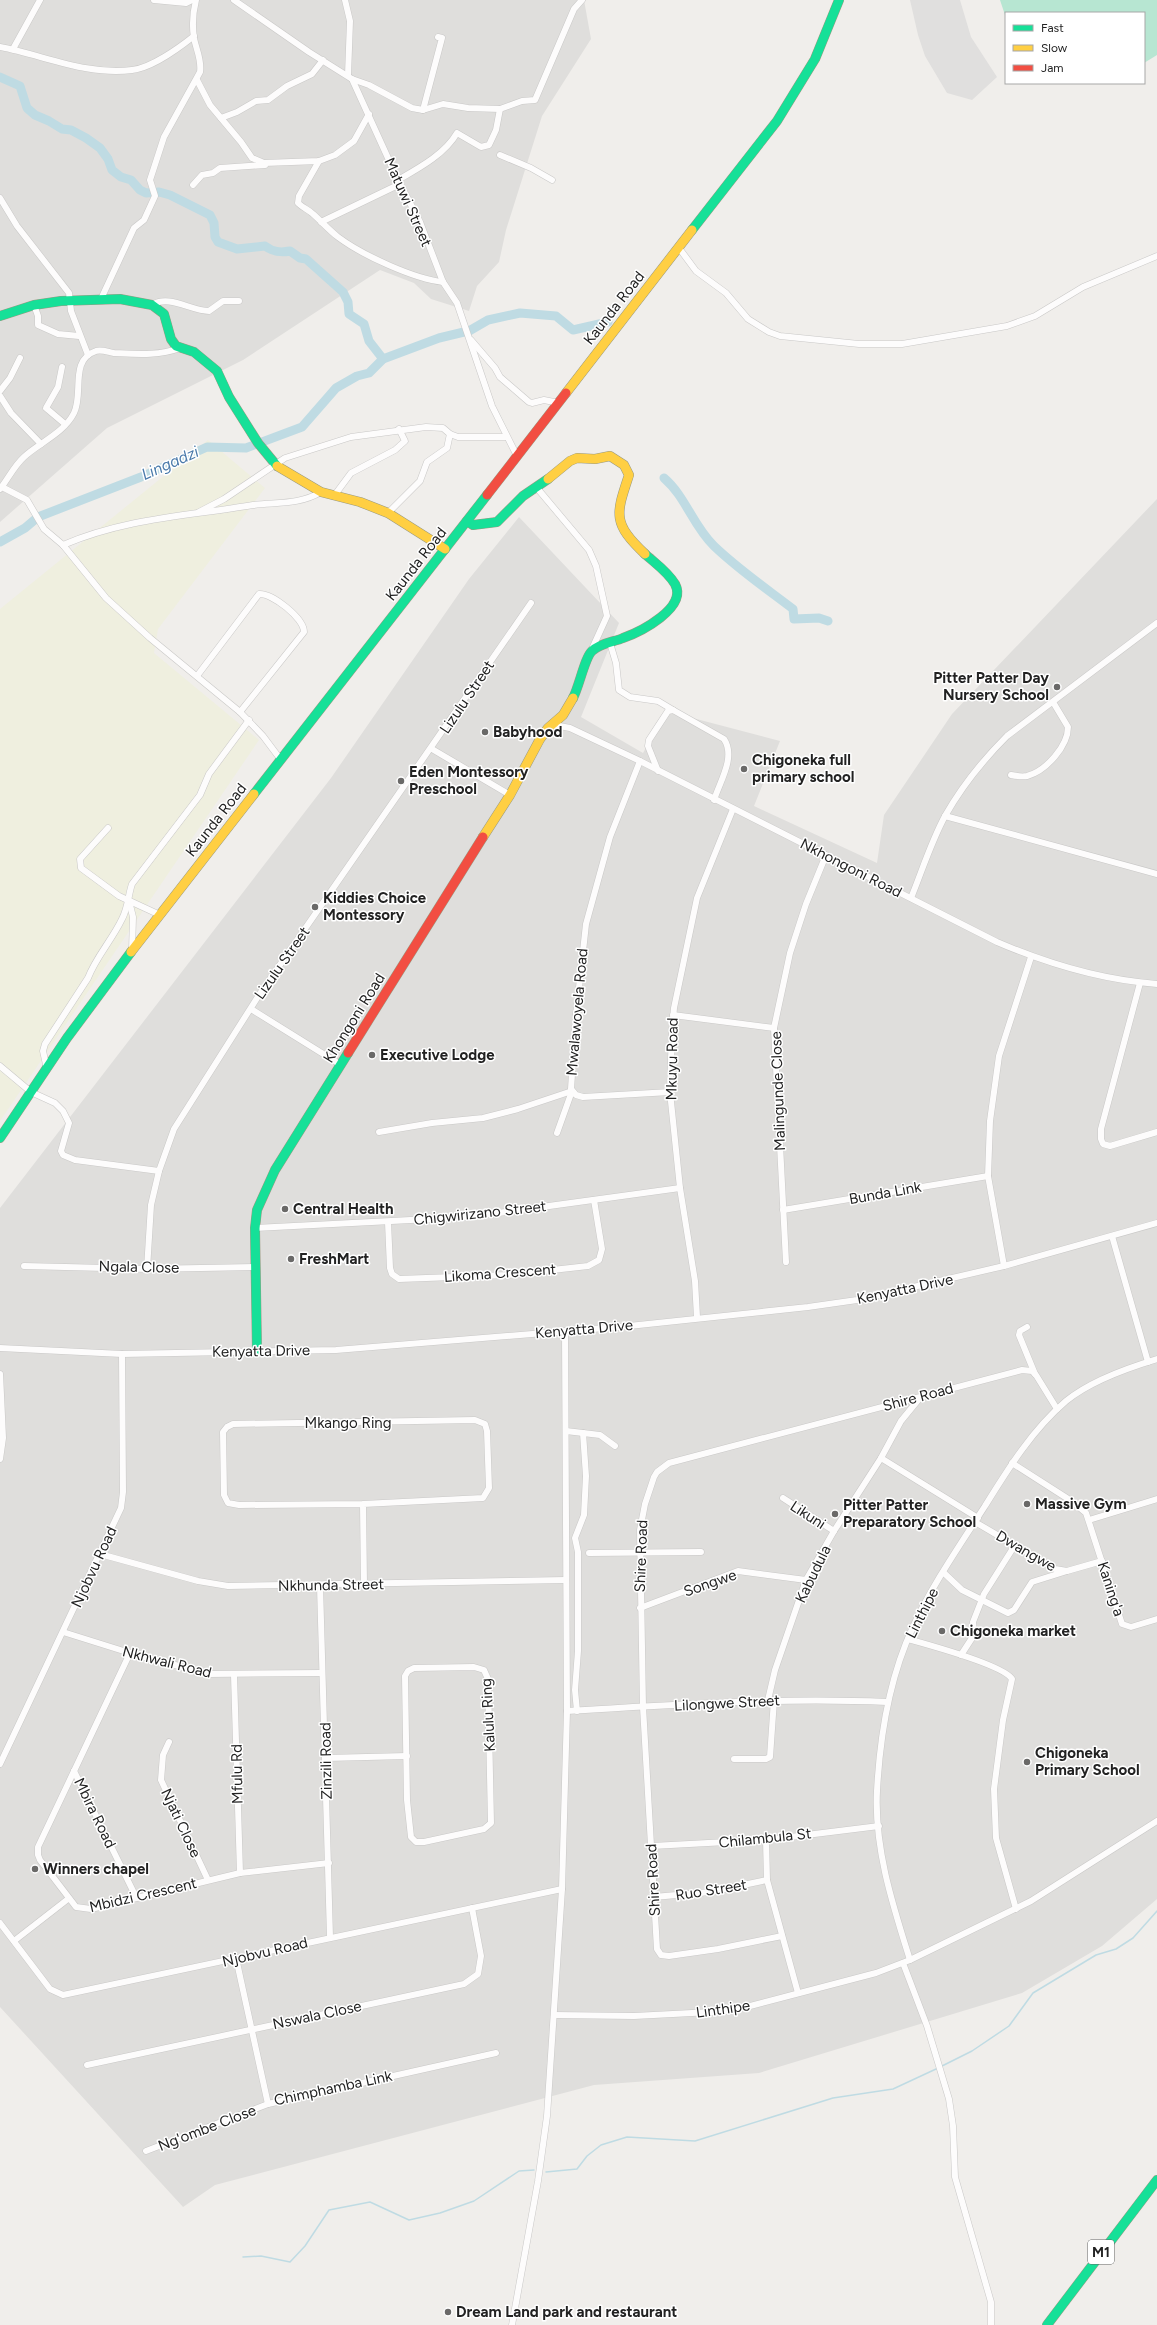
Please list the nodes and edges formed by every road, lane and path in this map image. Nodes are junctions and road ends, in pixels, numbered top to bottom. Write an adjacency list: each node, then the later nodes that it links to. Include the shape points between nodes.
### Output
1 (40, 0): 12 (street)
2 (154, 0): 3 (street, via 186,3)
3 (192, 0)
4 (196, 0): 9 (street)
5 (234, 0): 13 (street)
6 (345, 0): 14 (street, via 350,21)
7 (582, 0): 16 (street, via 574,9 535,100 522,101)
8 (839, 0): 28 (main road, Kaunda Road, via 815,59 786,108)
9 (194, 36): 12 (street, via 177,50 134,70 78,66); 15 (street, via 201,64)
10 (438, 37): 17 (street, via 442,38 440,51)
11 (0, 46): 12 (street)
12 (14, 49)
13 (323, 60): 14 (street); 19 (street, via 312,74 287,86 268,100 256,100)
14 (350, 77): 17 (street, via 369,84 412,108); 18 (street, Matuwi Street)
15 (197, 80): 19 (street, via 208,102); 31 (street, via 164,137 152,175 151,186 154,196 144,220 134,228)
16 (500, 109): 17 (street, via 443,104); 24 (street, via 496,130 489,145 481,147 457,133 452,142)
17 (423, 110)
18 (369, 114): 21 (street, via 350,145 335,155); 24 (street, Matuwi Street)
19 (221, 118): 22 (street, via 252,158)
20 (500, 156): 23 (street, via 531,168)
21 (319, 161): 22 (street); 27 (street, via 298,200 301,206)
22 (272, 164): 25 (street, via 220,168 213,173 204,173)
23 (552, 180)
24 (399, 182): 27 (street); 30 (street, Matuwi Street, via 420,222)
25 (193, 185)
26 (0, 198): 32 (street, via 17,226 69,293)
27 (320, 222): 30 (street, via 359,250 406,272)
28 (679, 248): 29 (street, via 696,271 726,293 748,319 769,332 780,336 867,345 911,343 1016,323 1049,309 1083,287); 45 (main road, Kaunda Road)
29 (1157, 256)
30 (443, 282): 38 (street, Matuwi Street, via 457,303)
31 (101, 299): 32 (main road); 35 (main road, via 132,300)
32 (71, 301): 34 (main road); 37 (street, via 71,311)
33 (239, 301): 35 (street, via 224,301 209,312 161,300)
34 (34, 305): 36 (main road); 37 (street, via 38,325 58,334)
35 (152, 305): 39 (main road, via 164,314 172,339)
36 (0, 316)
37 (79, 336): 40 (street)
38 (470, 339): 45 (street, via 500,377 529,402 544,400); 49 (street, Matuwi Street, via 481,376)
39 (180, 348): 40 (street, via 172,352 146,354 101,350); 52 (main road, via 194,352 217,371 229,397)
40 (88, 355): 46 (street, via 78,371 78,398 75,409)
41 (20, 358): 43 (street)
42 (62, 367): 46 (street, via 58,386 46,408)
43 (0, 391)
44 (0, 396): 50 (street, via 11,413)
45 (559, 403): 51 (main road, Kaunda Road)
46 (65, 424): 50 (street)
47 (399, 429): 48 (street, via 439,427); 52 (street, via 351,437 285,458); 56 (street, via 405,441 395,450 351,472)
48 (450, 434): 49 (street, via 458,437); 58 (street, via 447,448 427,462 420,481)
49 (506, 437): 51 (street, Matuwi Street)
50 (41, 444): 53 (street, via 23,458)
51 (517, 456): 59 (main road, Kaunda Road)
52 (275, 465): 55 (main road); 57 (street)
53 (1, 488): 60 (street, via 27,500 44,529)
54 (537, 488): 59 (main road, via 523,496 497,522 473,524); 64 (main road, via 570,460 578,458 610,456 628,469 629,475 618,506 620,524 627,537 673,579 677,592 668,609 653,624); 65 (street, via 589,550 595,561 607,616)
55 (321, 492): 56 (main road); 57 (street, via 312,498 292,503)
56 (334, 496): 58 (main road, via 360,502)
57 (200, 512): 60 (street, via 143,520)
58 (388, 513): 61 (main road)
59 (467, 521): 61 (main road, Kaunda Road)
60 (63, 545): 66 (street, via 106,598)
61 (445, 549): 73 (main road, Kaunda Road)
62 (531, 603): 72 (street, Lizulu Street)
63 (1157, 623): 67 (street)
64 (610, 643): 65 (main road, via 598,646); 68 (street, via 616,663 619,690 630,697 658,701)
65 (591, 652): 71 (main road, Khongoni Road, via 567,711)
66 (197, 676): 69 (street); 69 (street, via 259,594 267,595 299,619 304,632)
67 (1053, 702): 76 (street, via 1068,727 1065,744 1057,754 1028,776); 80 (street, via 1007,736 990,753)
68 (673, 710): 75 (street, via 668,711 649,740 648,746); 78 (street, via 724,739 729,747 730,755)
69 (240, 712): 70 (street)
70 (249, 720): 73 (street); 85 (street, via 209,774 200,795 134,880)
71 (554, 725): 74 (street, Nkhongoni Road, via 570,728); 77 (main road, Khongoni Road, via 544,733)
72 (432, 749): 77 (street); 91 (street, Lizulu Street)
73 (280, 760): 86 (main road, Kaunda Road)
74 (640, 761): 75 (street, Nkhongoni Road); 97 (street, Mwalawoyela Road, via 610,837 586,924 576,1015)
75 (658, 771): 78 (street, Nkhongoni Road)
76 (1011, 775)
77 (510, 795): 94 (main road, Khongoni Road)
78 (714, 800): 79 (street, Nkhongoni Road)
79 (733, 810): 82 (street, Nkhongoni Road); 92 (street, Mkuyu Road, via 697,898)
80 (945, 816): 83 (street); 84 (street)
81 (108, 828): 85 (street, via 80,859 79,866 88,875)
82 (826, 855): 84 (street, Nkhongoni Road); 93 (street, Malingunde Close, via 793,943)
83 (1157, 874)
84 (911, 898): 88 (street, Nkhongoni Road)
85 (129, 900): 86 (street); 87 (street); 96 (street, via 122,919 88,978 45,1044 43,1051)
86 (160, 915): 87 (main road, Kaunda Road)
87 (132, 951): 96 (main road, Kaunda Road)
88 (1032, 957): 89 (street, Nkhongoni Road, via 1083,972); 105 (street, via 999,1056 990,1121)
89 (1140, 983): 90 (street, Nkhongoni Road); 101 (street, via 1101,1129 1101,1139 1103,1144 1110,1146)
90 (1157, 984)
91 (251, 1009): 94 (street); 104 (street, Lizulu Street, via 174,1129)
92 (673, 1015): 93 (street); 99 (street, Mkuyu Road)
93 (774, 1028): 108 (street, Malingunde Close)
94 (341, 1065): 111 (main road, Khongoni Road, via 273,1175 257,1210)
95 (0, 1066): 98 (street)
96 (47, 1069): 98 (main road, Kaunda Road)
97 (572, 1091): 99 (street, Mwalawoyela Road, via 583,1097); 100 (street, via 484,1118); 102 (street)
98 (31, 1092): 103 (main road, Kaunda Road); 104 (street, via 44,1097 63,1112 69,1127 61,1153 75,1160)
99 (670, 1092): 106 (street, Mkuyu Road)
100 (379, 1132)
101 (1157, 1132)
102 (557, 1133)
103 (0, 1138)
104 (159, 1171): 117 (street, Lizulu Street, via 151,1205)
105 (988, 1176): 108 (street, Bunda Link); 115 (street)
106 (680, 1188): 107 (street, Chigwirizano Street); 118 (street, Mkuyu Road, via 695,1282)
107 (594, 1200): 109 (street, Chigwirizano Street, via 469,1217); 109 (street, Likoma Crescent, via 602,1249 599,1260 588,1266 537,1272 398,1278 392,1274 390,1268)
108 (783, 1210): 113 (street, Malingunde Close)
109 (388, 1222): 111 (street, Chigwirizano Street)
110 (1157, 1223): 112 (street, Kenyatta Drive)
111 (255, 1228): 116 (main road, Khongoni Road)
112 (1112, 1236): 115 (street, Kenyatta Drive); 125 (street)
113 (786, 1262)
114 (24, 1266): 117 (street, Ngala Close)
115 (1004, 1266): 118 (street, Kenyatta Drive, via 831,1304)
116 (255, 1267): 117 (street, Ngala Close); 122 (main road, Khongoni Road)
117 (147, 1269)
118 (697, 1317): 120 (street, Kenyatta Drive)
119 (1027, 1327): 127 (street, via 1020,1331 1019,1335)
120 (565, 1331): 122 (street, Kenyatta Drive, via 365,1348); 130 (street)
121 (0, 1348): 123 (street, Kenyatta Drive)
122 (257, 1351): 123 (street, Kenyatta Drive)
123 (122, 1354): 146 (street, Njobvu Road, via 123,1492 119,1513)
124 (1157, 1359): 125 (street, Linthipe)
125 (1148, 1362): 129 (street, Linthipe, via 1087,1388)
126 (0, 1374): 134 (street, via 3,1438)
127 (1036, 1375): 128 (street, Shire Road, via 1027,1370 1017,1371); 129 (street)
128 (920, 1397): 133 (street, Kabudula, via 901,1422); 145 (street, Shire Road, via 669,1463 657,1472 649,1490 642,1516)
129 (1057, 1409): 135 (street, Linthipe)
130 (566, 1431): 131 (street); 150 (street)
131 (583, 1433): 132 (street, via 605,1437); 167 (street, via 586,1470 584,1515 575,1538 578,1552 578,1651 574,1690)
132 (615, 1446)
133 (881, 1458): 139 (street, Dwangwe); 141 (street, Kabudula)
134 (0, 1459)
135 (1012, 1463): 139 (street, Linthipe); 140 (street, via 1073,1502 1086,1513)
136 (783, 1498): 141 (street, Likuni)
137 (1157, 1499): 140 (street)
138 (363, 1504): 138 (street, Mkango Ring, via 482,1498 490,1488 485,1424 475,1420 233,1424 223,1432 224,1495 228,1503); 152 (street)
139 (976, 1520): 142 (street, Dwangwe); 149 (street, Linthipe)
140 (1089, 1520): 147 (street, Kaning'a)
141 (834, 1531): 151 (street, Kabudula)
142 (1015, 1545): 148 (street, Dwangwe, via 1055,1569); 154 (street)
143 (702, 1552): 145 (street)
144 (589, 1553): 145 (street)
145 (640, 1553): 155 (street, Shire Road)
146 (100, 1554): 153 (street, Nkhunda Street, via 217,1585); 157 (street, Njobvu Road)
147 (1102, 1561): 148 (street, Dwangwe); 156 (street, Kaning'a, via 1122,1624 1131,1627)
148 (1067, 1571): 154 (street, via 1032,1582 1011,1612)
149 (944, 1573): 154 (street, via 962,1590); 158 (street, Linthipe)
150 (566, 1580): 152 (street, Nkhunda Street); 166 (street)
151 (806, 1580): 155 (street, Songwe, via 738,1571); 163 (street, Kabudula, via 775,1670)
152 (364, 1585): 153 (street, Nkhunda Street)
153 (320, 1586): 161 (street, Zinzili Road)
154 (982, 1601): 160 (street, via 973,1622 974,1635)
155 (640, 1608): 165 (street, Shire Road)
156 (1157, 1619)
157 (63, 1632): 159 (street, Nkhwali Road); 172 (street, Njobvu Road)
158 (908, 1639): 160 (street); 164 (street, Linthipe)
159 (130, 1653): 162 (street, Nkhwali Road, via 209,1674); 173 (street, Mbidzi Crescent)
160 (962, 1655): 187 (street, via 994,1667 1012,1679 1003,1720 994,1789 996,1838)
161 (322, 1673): 162 (street, Nkhwali Road); 170 (street, Zinzili Road)
162 (234, 1675): 179 (street, Mfulu Rd)
163 (771, 1700): 164 (street, Lilongwe Street); 165 (street, Lilongwe Street); 171 (street, Kabudula, via 770,1757)
164 (888, 1702): 175 (street, Linthipe, via 877,1791)
165 (642, 1707): 167 (street, Lilongwe Street); 177 (street, Shire Road)
166 (566, 1711): 167 (street, Lilongwe Street); 182 (street)
167 (577, 1711)
168 (169, 1742): 180 (street, Njati Close, via 163,1755 161,1780)
169 (407, 1756): 169 (street, Kalulu Ring, via 407,1800 413,1840 424,1842 484,1829 490,1825 488,1679 484,1670 474,1667 414,1668 406,1673 404,1679); 170 (street)
170 (326, 1758): 178 (street, Zinzili Road)
171 (734, 1759)
172 (0, 1764)
173 (74, 1771): 183 (street, Mbira Road); 185 (street, Mbidzi Crescent, via 38,1850 40,1860)
174 (1157, 1821): 187 (street, Linthipe, via 1091,1865)
175 (879, 1826): 176 (street, Chilambula St); 193 (street, Linthipe, via 888,1886)
176 (766, 1840): 177 (street, Chilambula St); 181 (street)
177 (652, 1846): 184 (street, Shire Road)
178 (329, 1863): 179 (street, Mbidzi Crescent); 190 (street, Zinzili Road)
179 (240, 1873): 180 (street, Mbidzi Crescent)
180 (208, 1880): 183 (street, Mbidzi Crescent)
181 (767, 1880): 184 (street, Ruo Street, via 710,1892); 189 (street)
182 (562, 1890): 186 (street, Njobvu Road); 196 (street)
183 (136, 1897): 185 (street, Mbidzi Crescent, via 87,1910 76,1907)
184 (654, 1897): 189 (street, Shire Road, via 657,1949 665,1956 718,1949)
185 (68, 1899): 191 (street)
186 (472, 1908): 190 (street, Njobvu Road); 197 (street, Nswala Close, via 481,1956 478,1974 470,1982)
187 (1016, 1909): 193 (street, Linthipe)
188 (0, 1923): 191 (street, Njobvu Road)
189 (782, 1936): 195 (street)
190 (330, 1937): 192 (street, Njobvu Road)
191 (14, 1941): 192 (street, Njobvu Road, via 50,1989 63,1995)
192 (236, 1958): 197 (street, Chimphamba Link)
193 (910, 1960): 194 (street, Linthipe)
194 (903, 1963): 195 (street, Linthipe, via 869,1975); 204 (street, via 927,2026 949,2100 955,2177 991,2302)
195 (798, 1993): 196 (street, Linthipe, via 731,2011 640,2016)
196 (554, 2015): 203 (street, via 541,2162)
197 (251, 2030): 199 (street, Nswala Close); 200 (street, Chimphamba Link)
198 (496, 2053): 200 (street, Chimphamba Link)
199 (87, 2065)
200 (268, 2104): 201 (street, Ng'ombe Close)
201 (146, 2151)
202 (1157, 2180): 205 (main road, M1)
203 (512, 2325)
204 (991, 2325)
205 (1047, 2325)

